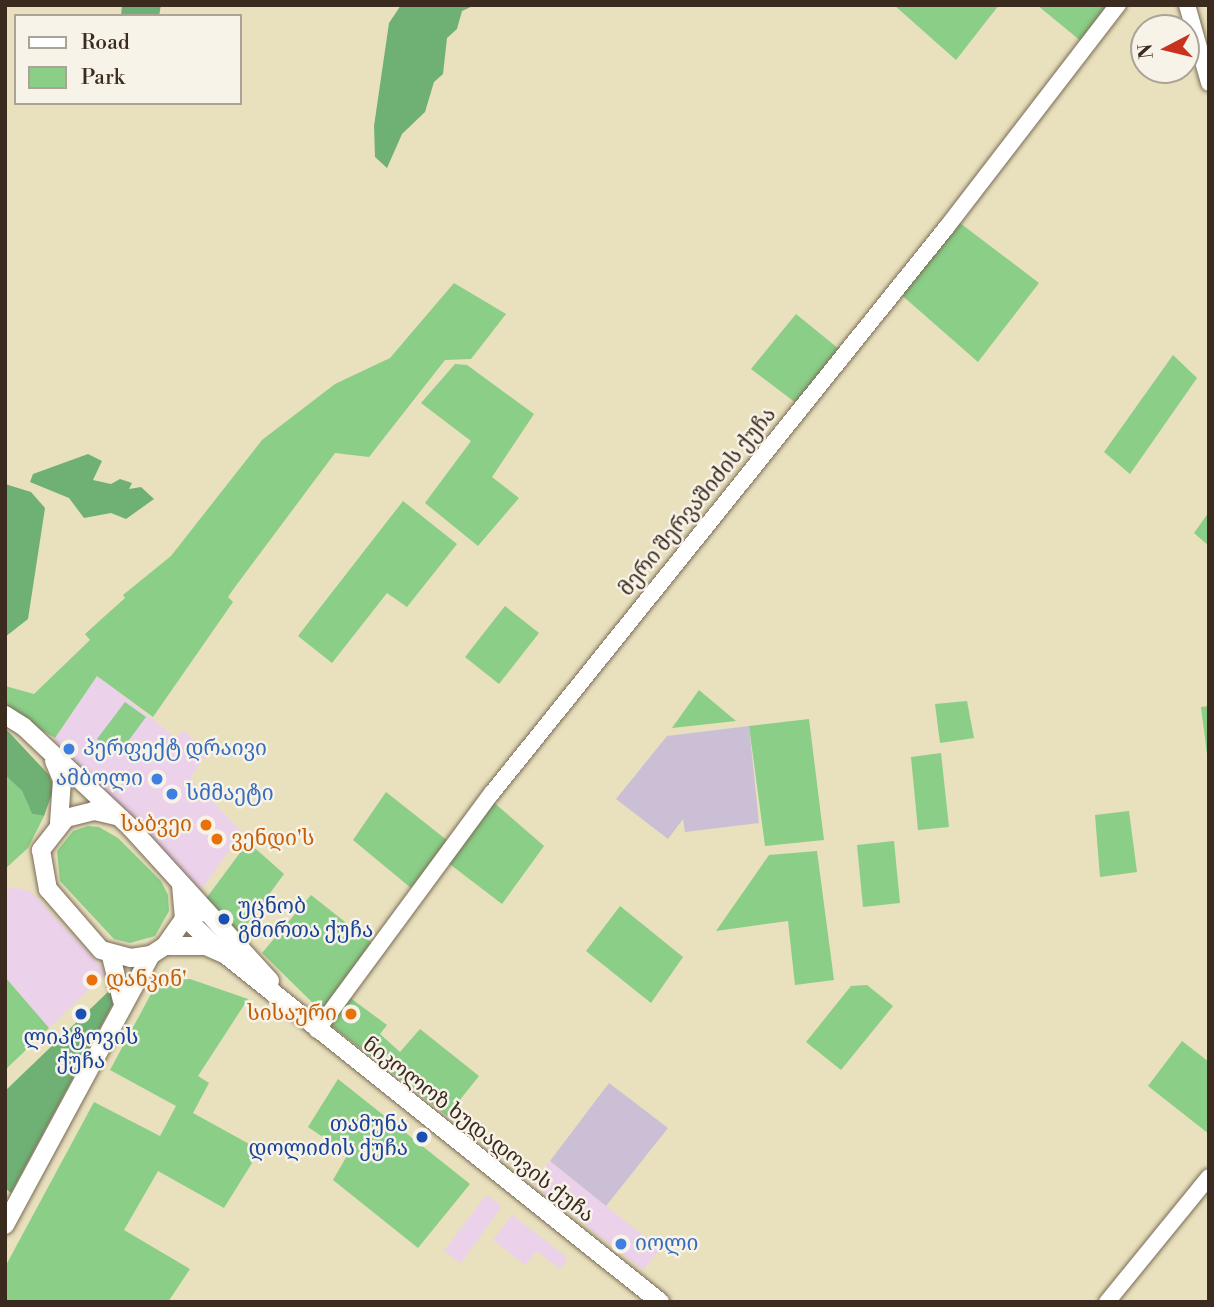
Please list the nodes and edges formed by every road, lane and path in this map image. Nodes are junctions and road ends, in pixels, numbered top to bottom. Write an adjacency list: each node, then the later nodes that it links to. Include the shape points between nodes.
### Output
1 (1118, 5): 15 (street, მერი შერვაშიძის ქუჩა, via 946,228 518,760)
2 (1186, 5): 3 (street)
3 (1209, 83)
4 (5, 715): 5 (main road, ნიკოლოზ ხუდადოვის ქუჩა)
5 (43, 747): 6 (main road, ნიკოლოზ ხუდადოვის ქუჩა); 7 (main road, via 62,780)
6 (119, 817): 7 (main road, via 94,811); 8 (main road, ნიკოლოზ ხუდადოვის ქუჩა)
7 (59, 823): 11 (main road, via 41,850 45,885)
8 (180, 880): 9 (main road, ნიკოლოზ ხუდადოვის ქუჩა); 10 (main road, via 184,919)
9 (216, 918): 12 (main road, via 198,912 192,924); 14 (main road, ნიკოლოზ ხუდადოვის ქუჩა)
10 (158, 950): 11 (main road, ნიკოლოზ ხუდადოვის ქუჩა); 12 (main road, ნიკოლოზ ხუდადოვის ქუჩა, via 205,946); 13 (main road)
11 (111, 956): 13 (main road)
12 (226, 956): 14 (main road, ნიკოლოზ ხუდადოვის ქუჩა)
13 (122, 1001): 17 (main road)
14 (302, 1018): 15 (main road, ნიკოლოზ ხუდადოვის ქუჩა)
15 (317, 1030): 18 (main road, ნიკოლოზ ხუდადოვის ქუჩა)
16 (1209, 1177): 19 (street)
17 (5, 1225)
18 (660, 1302)
19 (1107, 1302)

